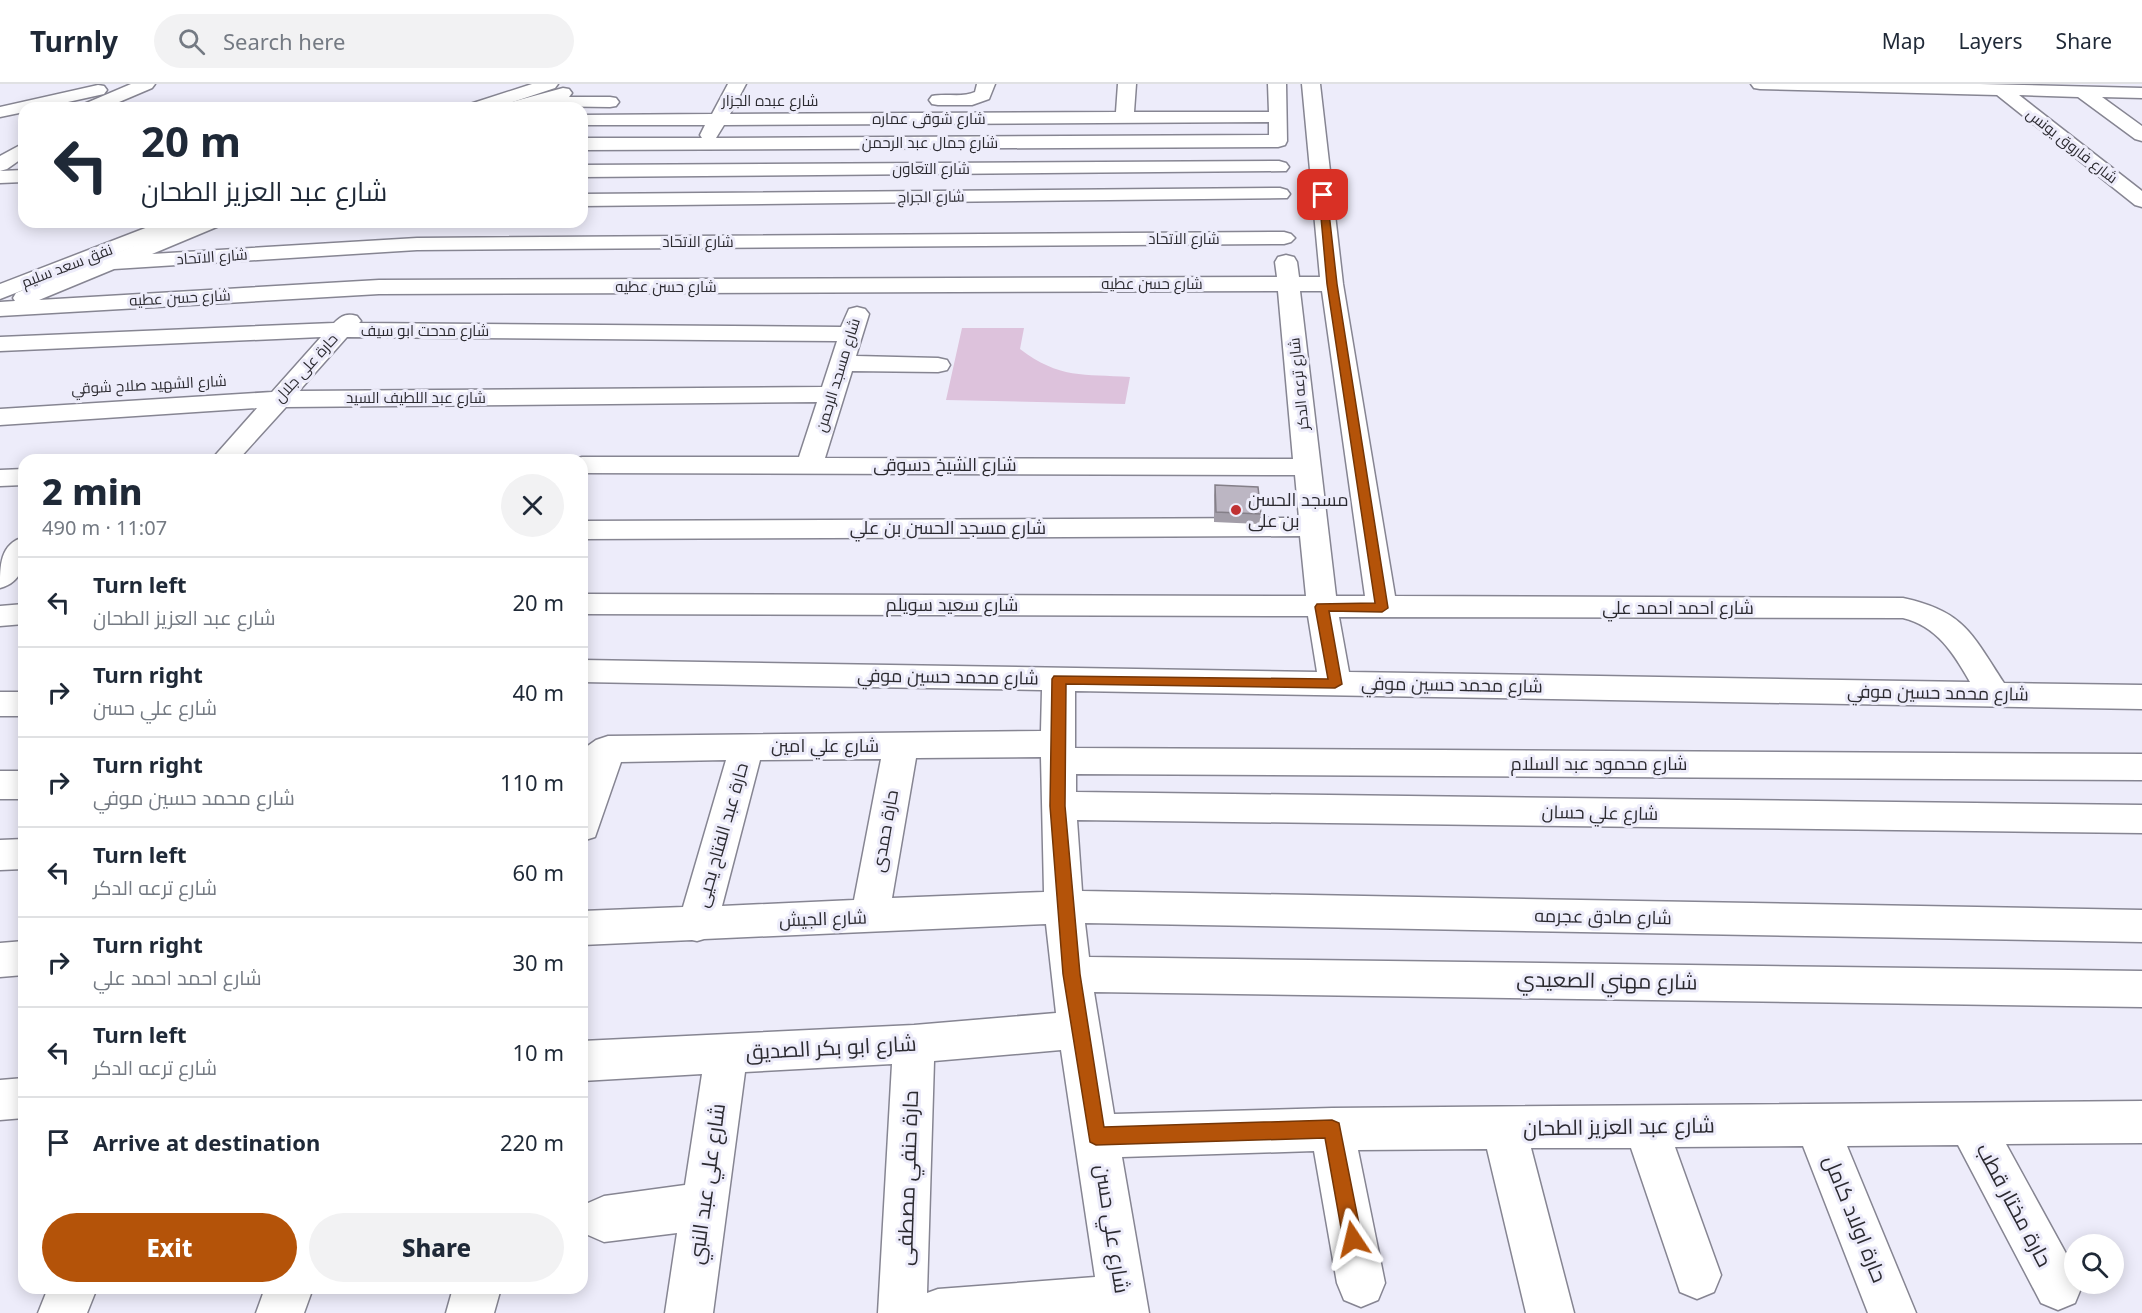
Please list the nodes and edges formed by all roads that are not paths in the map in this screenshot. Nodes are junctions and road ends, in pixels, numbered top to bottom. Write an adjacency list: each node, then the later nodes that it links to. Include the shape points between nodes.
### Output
1 (146, 84): 18 (street)
2 (736, 84): 22 (street)
3 (986, 84): 15 (street, via 978,99)
4 (1127, 84): 26 (street)
5 (1276, 84): 25 (street, شارع ترعه الدكر)
6 (1311, 84): 53 (street)
7 (1760, 84): 10 (street)
8 (598, 85): 13 (street)
9 (105, 87): 16 (street); 17 (street)
10 (2003, 91): 11 (street); 44 (street, شارع فاروق يونس)
11 (2083, 92): 12 (street); 29 (street)
12 (2137, 96)
13 (544, 98): 19 (street); 20 (street)
14 (751, 101): 22 (street, شارع عبده الجزار)
15 (919, 101)
16 (42, 102)
17 (79, 102)
18 (104, 102)
19 (517, 102)
20 (624, 102)
21 (704, 102): 22 (street, شارع عبده الجزار)
22 (727, 102): 28 (street)
23 (18, 108): 24 (street)
24 (0, 112)
25 (1277, 117): 26 (street, شارع شوقى عماره); 31 (street, شارع ترعه الدكر)
26 (1125, 118): 28 (street, شارع شوقى عماره)
27 (588, 120): 28 (street, شارع شوقى عماره)
28 (718, 120): 33 (street)
29 (2142, 135)
30 (18, 140): 34 (street)
31 (1278, 141): 33 (street, شارع جمال عبد الرحمن); 37 (street, شارع ترعه الدكر)
32 (588, 144): 33 (street, شارع جمال عبد الرحمن)
33 (705, 144): 38 (street)
34 (0, 151)
35 (18, 153): 36 (street)
36 (0, 165)
37 (1279, 167): 38 (street, شارع التعاون); 42 (street, شارع ترعه الدكر)
38 (691, 170): 39 (street, شارع التعاون)
39 (588, 171)
40 (18, 176): 41 (street)
41 (0, 177)
42 (1280, 194): 43 (street, شارع الجراج); 48 (street, شارع ترعه الدكر)
43 (588, 200)
44 (2142, 201)
45 (170, 228): 49 (street)
46 (193, 228): 49 (street)
47 (432, 228): 50 (street, حارة على جلال)
48 (1284, 238): 50 (street, شارع الاتحاد); 52 (street, شارع ترعه الدكر)
49 (142, 244): 51 (street); 56 (street, نفق سعد سليم)
50 (417, 244): 51 (street, شارع الاتحاد); 55 (street, حارة على جلال)
51 (112, 263): 57 (street)
52 (1288, 284): 53 (street, شارع حسن عطيه); 54 (street, شارع حسن عطيه); 71 (street, شارع ترعه الدكر)
53 (1332, 284): 82 (street)
54 (866, 286): 55 (street, شارع حسن عطيه); 59 (street, شارع مسجد الرحمن)
55 (379, 287): 57 (street, شارع حسن عطيه); 58 (street, حارة على جلال)
56 (0, 292)
57 (0, 308)
58 (340, 330): 59 (street, شارع مدحت ابو سيف); 60 (street, شارع مدحت ابو سيف); 63 (street, حارة على جلال)
59 (851, 334): 61 (street, شارع مسجد الرحمن)
60 (0, 344)
61 (842, 363): 62 (street); 65 (street, شارع مسجد الرحمن)
62 (938, 365)
63 (299, 377): 64 (street, شارع الشهيد صلاح شوقي); 66 (street, حارة على جلال)
64 (36, 391)
65 (832, 394): 66 (street, شارع عبد اللطيف السيد); 69 (street, شارع مسجد الرحمن)
66 (279, 399): 67 (street, شارع عبد اللطيف السيد); 68 (street, حارة على جلال)
67 (0, 417)
68 (229, 454)
69 (810, 464): 70 (street, شارع الشيخ دسوقى); 71 (street, شارع الشيخ دسوقى)
70 (588, 465)
71 (1308, 467): 74 (street, شارع ترعه الدكر)
72 (18, 477): 73 (street)
73 (0, 478)
74 (1315, 527): 75 (street, شارع مسجد الحسن بن علي); 81 (street, شارع ترعه الدكر)
75 (588, 530)
76 (18, 545): 77 (street)
77 (0, 546)
78 (18, 553): 79 (street)
79 (0, 578)
80 (588, 604): 81 (street, شارع سعيد سويلم)
81 (1322, 607): 82 (street, شارع احمد احمد علي); 87 (street, شارع ترعه الدكر)
82 (1382, 608): 88 (street, شارع احمد احمد علي, via 1919,610 1948,626)
83 (18, 614): 84 (street)
84 (0, 616)
85 (588, 671): 86 (street, شارع محمد حسين موفي)
86 (1059, 679): 87 (street, شارع محمد حسين موفي); 94 (street, شارع علي حسن)
87 (1335, 684): 88 (street, شارع محمد حسين موفي)
88 (1994, 694): 89 (street, شارع محمد حسين موفي)
89 (2142, 696)
90 (0, 704): 91 (street)
91 (18, 704)
92 (901, 745): 93 (street, شارع علي امين); 94 (street, شارع علي امين); 103 (street, حارة حمدى)
93 (747, 746): 95 (street, شارع علي امين); 104 (street, حارة عبد الفتاح يحيى)
94 (1057, 752): 96 (street, شارع محمود عبد السلام); 100 (street, شارع علي حسن)
95 (596, 758): 99 (street)
96 (2142, 767)
97 (0, 785): 98 (street)
98 (18, 785)
99 (588, 797)
100 (1058, 806): 101 (street, شارع علي حسان); 102 (street, شارع علي حسن)
101 (2142, 819)
102 (1064, 907): 103 (street, شارع الجيش); 105 (street, شارع صادق عجرمه); 109 (street, شارع علي حسن)
103 (870, 917): 104 (street, شارع الجيش)
104 (697, 925): 106 (street, شارع الجيش)
105 (2142, 926)
106 (588, 928)
107 (18, 958): 108 (street)
108 (0, 960)
109 (1071, 974): 110 (street, شارع مهني الصعيدي); 111 (street, شارع علي حسن)
110 (2142, 989)
111 (1079, 1029): 112 (street, شارع ابو بكر الصديق); 123 (street, شارع علي حسن)
112 (914, 1044): 113 (street, شارع ابو بكر الصديق); 137 (street, حارة حنفي مصطفى)
113 (726, 1055): 114 (street, شارع ابو بكر الصديق); 124 (street, شارع علي عبد النبي)
114 (588, 1061)
115 (18, 1098): 116 (street)
116 (0, 1100)
117 (1971, 1124): 118 (street, شارع عبد العزيز الطحان); 119 (street, شارع عبد العزيز الطحان); 128 (street, حارة مختار قطب)
118 (2141, 1124)
119 (1817, 1125): 120 (street, شارع عبد العزيز الطحان); 140 (street, حارة اولاد كامل)
120 (1646, 1127): 121 (street, شارع عبد العزيز الطحان); 126 (street)
121 (1503, 1128): 122 (street, شارع عبد العزيز الطحان); 139 (street)
122 (1332, 1129): 123 (street, شارع عبد العزيز الطحان); 127 (street)
123 (1096, 1136): 132 (street, شارع علي حسن)
124 (704, 1206): 125 (street); 136 (street, شارع علي عبد النبي)
125 (604, 1220)
126 (1697, 1275)
127 (1361, 1284)
128 (2058, 1286)
129 (70, 1294): 133 (street)
130 (287, 1294): 134 (street)
131 (475, 1294): 135 (street)
132 (1124, 1306): 138 (street)
133 (62, 1313)
134 (280, 1313)
135 (470, 1313)
136 (689, 1313)
137 (902, 1313)
138 (938, 1313)
139 (1550, 1313)
140 (1892, 1313)

